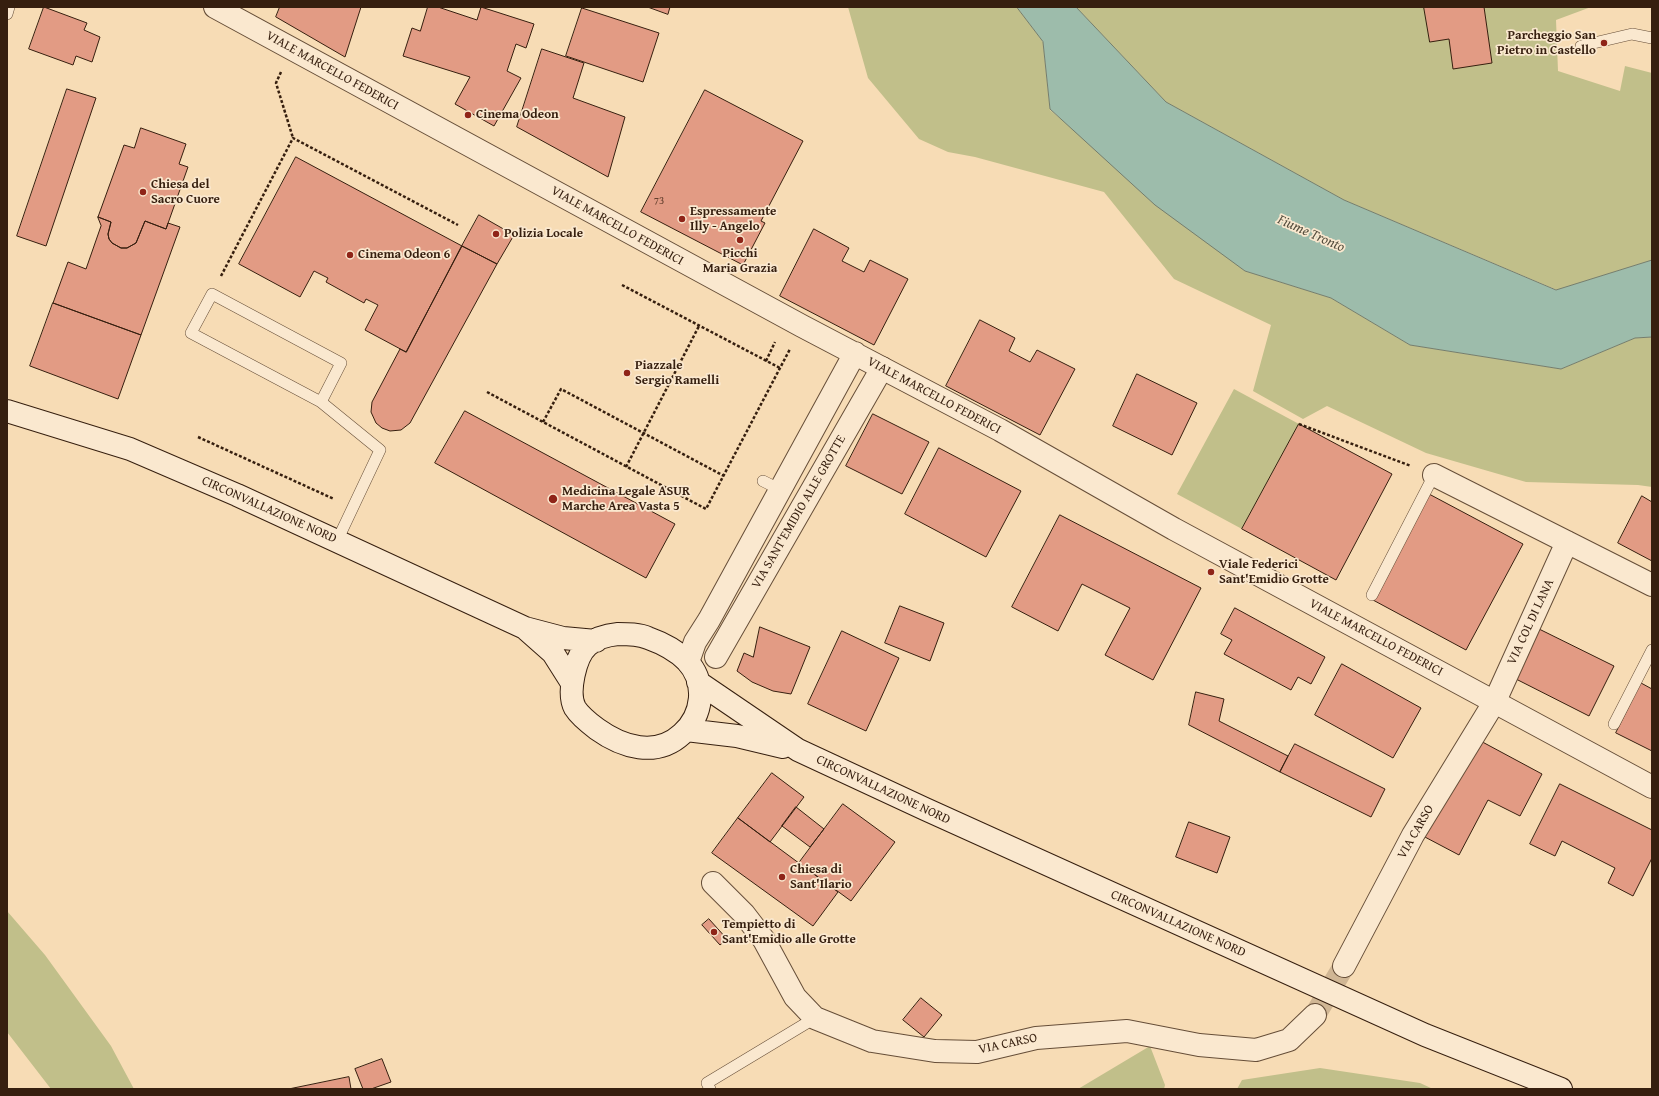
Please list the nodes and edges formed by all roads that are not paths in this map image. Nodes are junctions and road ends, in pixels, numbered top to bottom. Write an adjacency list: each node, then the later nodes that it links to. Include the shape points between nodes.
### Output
1 (9, 7): 3 (lane)
2 (216, 7): 6 (street, VIALE MARCELLO FEDERICI)
3 (7, 14)
4 (1652, 38): 5 (lane, via 1632,34)
5 (1581, 46)
6 (855, 354): 7 (street, VIALE MARCELLO FEDERICI); 15 (street, VIA SANT'EMIDIO ALLE GROTTE, via 798,458 771,490)
7 (882, 368): 20 (street, VIA SANT'EMIDIO ALLE GROTTE); 24 (street, VIALE MARCELLO FEDERICI)
8 (320, 402): 8 (lane, via 191,333 212,294 341,363); 11 (lane, via 380,450)
9 (7, 411): 11 (street, CIRCONVALLAZIONE NORD, via 130,449)
10 (1434, 474): 12 (street); 14 (lane)
11 (337, 541): 16 (street, CIRCONVALLAZIONE NORD)
12 (1567, 542): 13 (street); 24 (street, VIA COL DI LANA)
13 (1652, 585)
14 (1372, 594)
15 (709, 620): 18 (street, VIA SANT'EMIDIO ALLE GROTTE, via 691,634); 21 (street, VIA SANT'EMIDIO ALLE GROTTE)
16 (525, 628): 17 (street, CIRCONVALLAZIONE NORD, via 563,638); 23 (street, CIRCONVALLAZIONE NORD, via 553,653)
17 (596, 641): 18 (street, CIRCONVALLAZIONE NORD, via 606,636 631,634 648,637); 23 (street, CIRCONVALLAZIONE NORD, via 587,645 578,661)
18 (667, 646): 21 (street, CIRCONVALLAZIONE NORD)
19 (1652, 650): 25 (lane)
20 (716, 657)
21 (688, 662): 22 (street, CIRCONVALLAZIONE NORD)
22 (698, 682): 26 (street, CIRCONVALLAZIONE NORD, via 701,693 698,712); 27 (street, CIRCONVALLAZIONE NORD)
23 (572, 683): 26 (street, CIRCONVALLAZIONE NORD, via 575,707 589,723 622,744 635,748 665,746)
24 (1494, 701): 28 (street, VIALE MARCELLO FEDERICI); 30 (street, VIA CARSO, via 1413,835)
25 (1614, 724)
26 (686, 730): 27 (street, CIRCONVALLAZIONE NORD, via 737,736)
27 (798, 750): 34 (street, CIRCONVALLAZIONE NORD, via 1425,1035)
28 (1652, 787)
29 (713, 883): 32 (street, VIA CARSO, via 744,914 764,940 795,997)
30 (1344, 966)
31 (1315, 1015): 32 (street, VIA CARSO, via 1289,1040 1256,1050 1199,1045 1128,1031 1036,1038 976,1052 935,1052 872,1041)
32 (815, 1018): 33 (lane, via 707,1083)
33 (710, 1089)
34 (1561, 1089)

